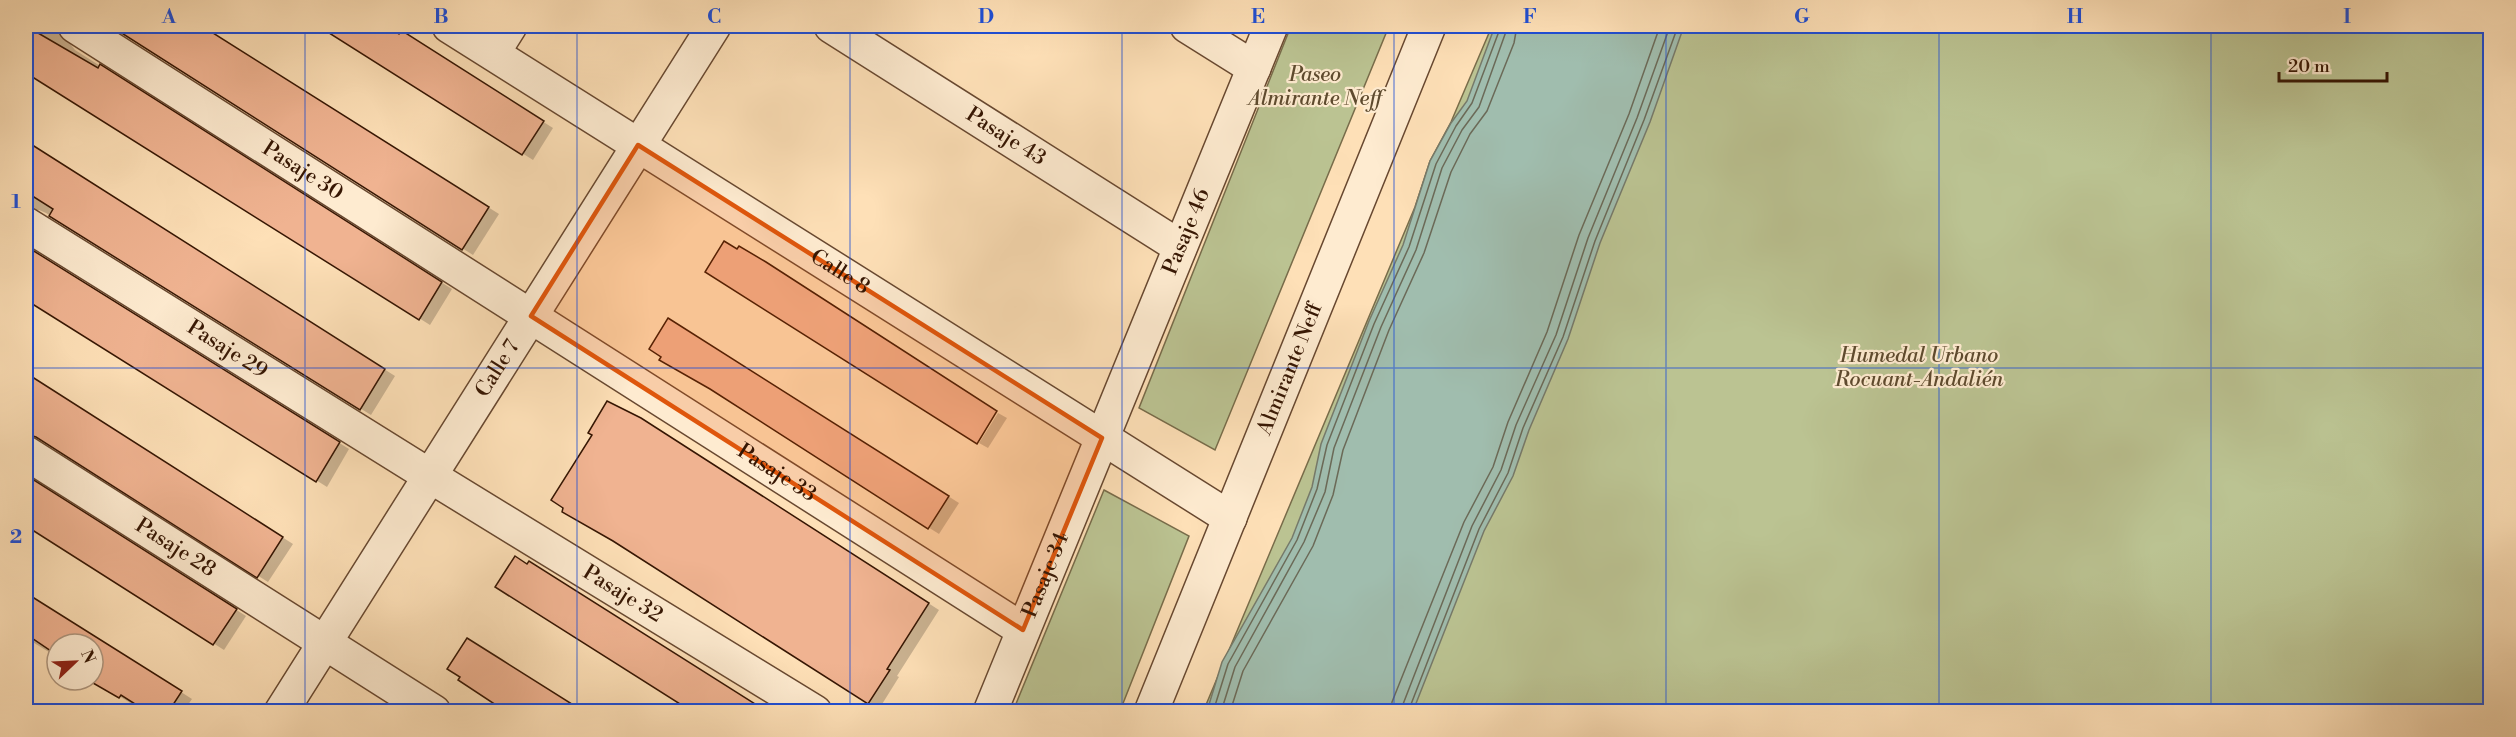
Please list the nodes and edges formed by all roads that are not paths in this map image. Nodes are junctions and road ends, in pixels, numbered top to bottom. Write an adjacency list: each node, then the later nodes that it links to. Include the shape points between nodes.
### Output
1 (75, 26): 14 (street, Pasaje 30)
2 (449, 26): 9 (street, Calle 8)
3 (510, 26): 9 (street)
4 (714, 26): 11 (street, Calle 7)
5 (831, 26): 13 (street, Pasaje 43)
6 (1187, 26): 10 (street)
7 (1271, 26): 10 (street, Pasaje 46)
8 (1429, 26): 18 (street, Almirante Neff)
9 (493, 53): 11 (street, Calle 8)
10 (1254, 69): 13 (street, Pasaje 46)
11 (638, 145): 14 (street, Calle 7); 15 (street, Calle 8)
12 (26, 224): 17 (street, Pasaje 29)
13 (1180, 247): 15 (street, Pasaje 46)
14 (531, 316): 17 (street, Calle 7); 19 (street, Pasaje 33)
15 (1102, 438): 18 (street, Calle 8); 19 (street, Pasaje 34)
16 (26, 453): 20 (street, Pasaje 28)
17 (430, 476): 20 (street, Calle 7); 23 (street, Pasaje 32)
18 (1230, 518): 25 (street, Almirante Neff)
19 (1023, 630): 24 (street, Pasaje 34)
20 (324, 644): 21 (street, Calle 7); 22 (street, Pasaje 28)
21 (281, 711)
22 (434, 711)
23 (815, 711)
24 (990, 711)
25 (1151, 711)

